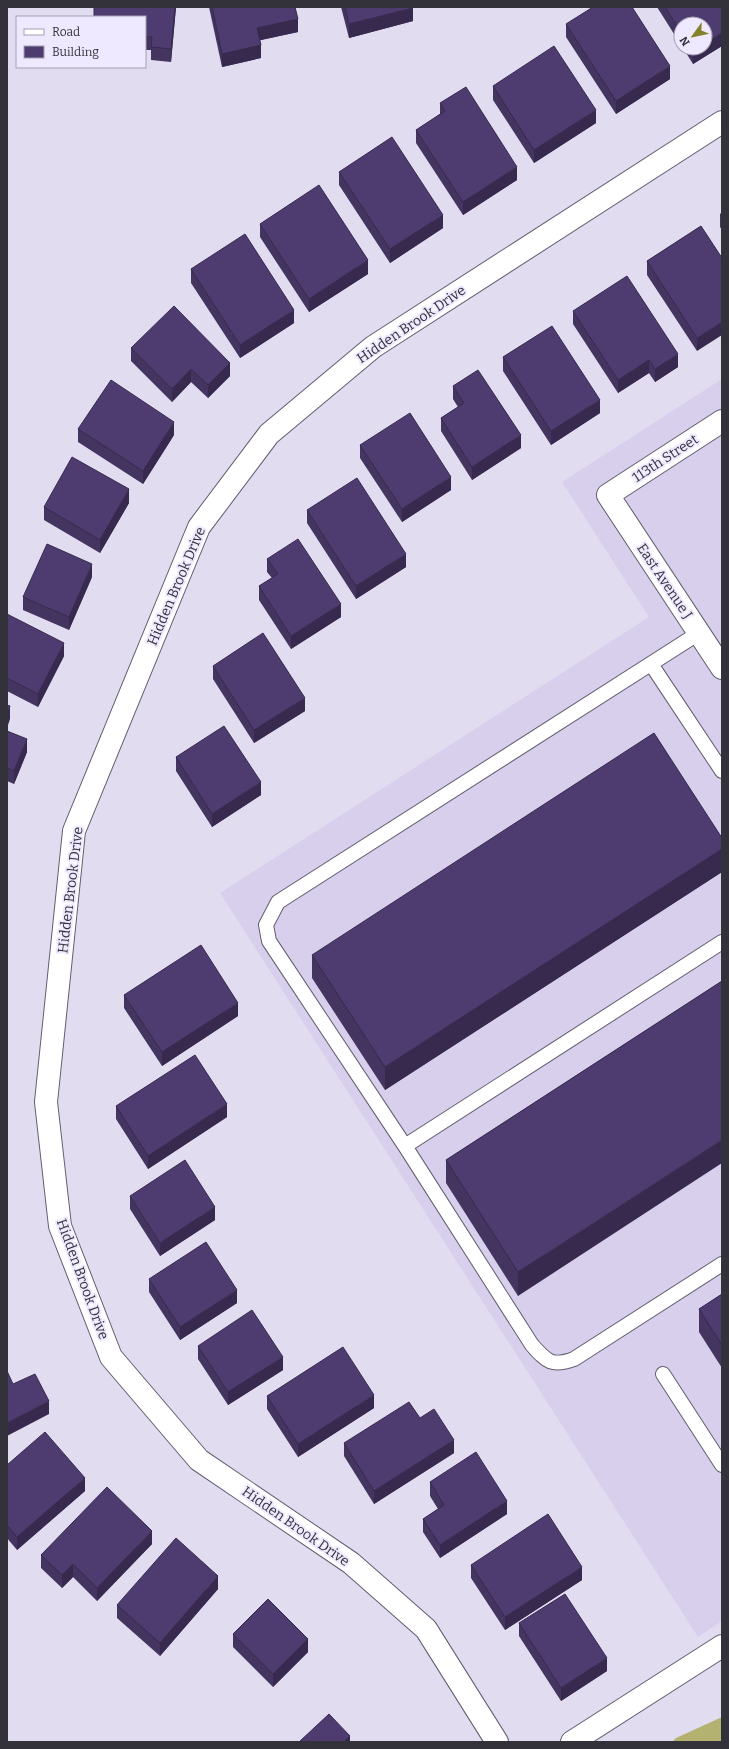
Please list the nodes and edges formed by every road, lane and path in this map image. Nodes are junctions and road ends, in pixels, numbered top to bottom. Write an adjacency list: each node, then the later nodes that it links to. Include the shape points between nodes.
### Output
1 (722, 122): 14 (street, Hidden Brook Drive, via 374,347 269,434 199,526 74,831 46,1102 60,1226 112,1357 199,1460 351,1563 426,1629)
2 (722, 421): 3 (street, 113th Street)
3 (608, 495): 4 (street, East Avenue J)
4 (699, 633): 5 (lane); 6 (street, East Avenue J)
5 (651, 664): 7 (lane); 9 (lane, via 278,902 270,916 266,925 269,941)
6 (722, 668)
7 (722, 771)
8 (722, 942): 9 (lane)
9 (405, 1146): 10 (lane, via 532,1345 543,1358 552,1363 562,1363 574,1358)
10 (722, 1264)
11 (663, 1374): 12 (lane)
12 (722, 1465)
13 (722, 1646): 15 (street)
14 (497, 1742)
15 (572, 1742)

